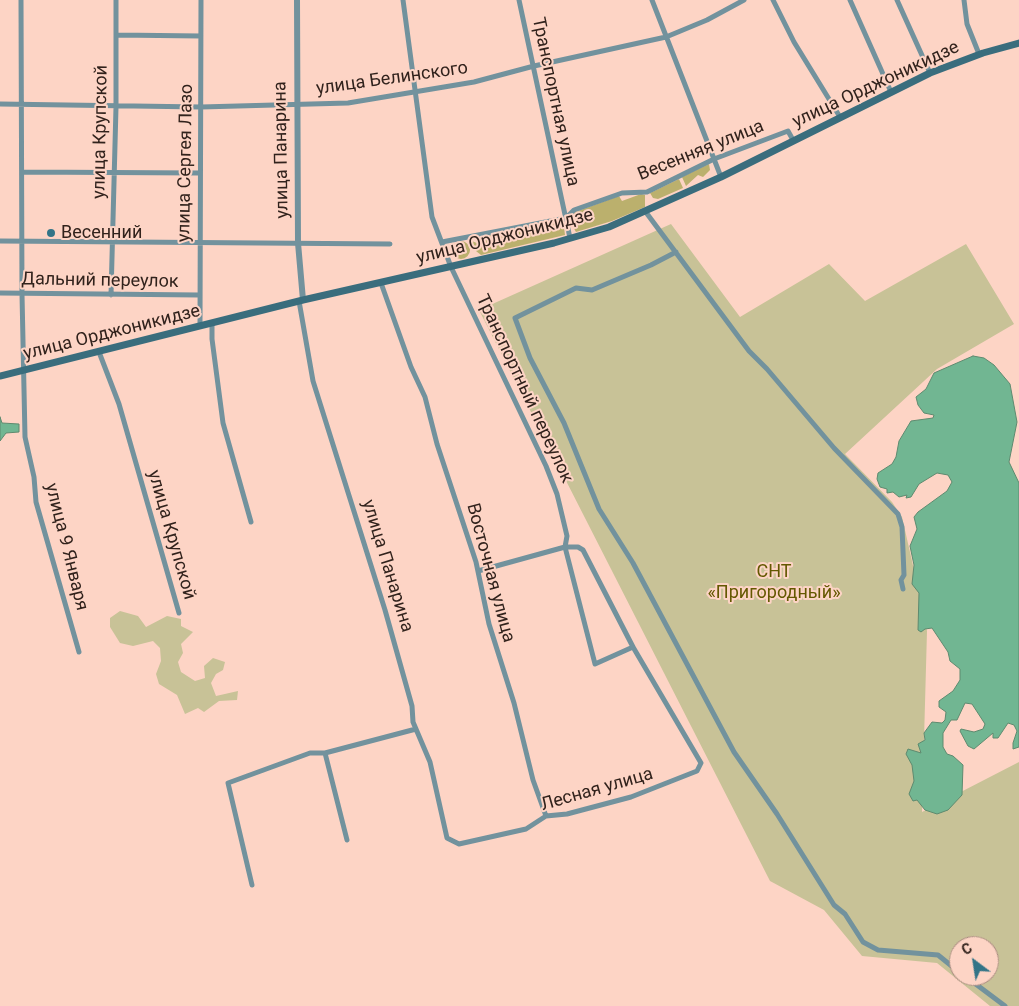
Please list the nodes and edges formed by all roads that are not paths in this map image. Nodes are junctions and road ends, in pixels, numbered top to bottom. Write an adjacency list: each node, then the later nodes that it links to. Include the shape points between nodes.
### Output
1 (21, 0): 23 (street, улица 9 Января)
2 (116, 0): 13 (street, улица Крупской)
3 (201, 0): 14 (street, улица Сергея Лазо)
4 (297, 0): 24 (street, улица Панарина)
5 (403, 0): 21 (street)
6 (519, 0): 18 (street, Транспортная улица)
7 (652, 0): 15 (street)
8 (744, 0): 15 (street, улица Белинского)
9 (773, 0): 27 (street, via 794,42)
10 (850, 0): 20 (street)
11 (897, 0): 19 (street)
12 (964, 0): 17 (street, via 967,24)
13 (116, 35): 14 (street); 25 (street, улица Крупской)
14 (202, 36): 26 (street, улица Сергея Лазо)
15 (666, 37): 18 (street, улица Белинского); 29 (street)
16 (1019, 43): 17 (main road, улица Орджоникидзе)
17 (979, 54): 19 (main road, улица Орджоникидзе)
18 (534, 66): 21 (street, улица Белинского); 35 (street, Транспортная улица)
19 (930, 73): 20 (main road, улица Орджоникидзе)
20 (891, 92): 27 (main road, улица Орджоникидзе)
21 (415, 93): 24 (street, улица Белинского, via 348,103); 41 (street, via 432,217)
22 (0, 104): 23 (street, улица Белинского)
23 (23, 104): 25 (street, улица Белинского); 30 (street, улица 9 Января)
24 (296, 106): 26 (street, улица Белинского); 42 (street, улица Панарина)
25 (116, 107): 26 (street, улица Белинского); 31 (street, улица Крупской)
26 (201, 107): 32 (street, улица Сергея Лазо)
27 (840, 117): 28 (main road, улица Орджоникидзе)
28 (793, 140): 29 (street, Весенняя улица, via 788,131); 33 (main road, улица Орджоникидзе)
29 (714, 159): 33 (street); 35 (street, Весенняя улица, via 647,192 622,193 574,210)
30 (22, 172): 31 (street); 38 (street, улица 9 Января)
31 (114, 173): 32 (street); 39 (street, улица Крупской)
32 (199, 173): 40 (street, улица Сергея Лазо)
33 (721, 177): 34 (main road, улица Орджоникидзе)
34 (645, 211): 36 (main road, улица Орджоникидзе, via 609,227); 44 (street)
35 (566, 218): 36 (street, Транспортная улица); 41 (street, Весенняя улица)
36 (570, 238): 45 (main road, улица Орджоникидзе)
37 (0, 241): 38 (street)
38 (21, 241): 39 (street); 48 (street, улица 9 Января)
39 (112, 241): 40 (street); 49 (street, улица Крупской)
40 (199, 242): 42 (street); 50 (street, улица Сергея Лазо)
41 (442, 242): 45 (street)
42 (298, 244): 43 (street); 51 (street, улица Панарина)
43 (390, 244)
44 (676, 252): 60 (street, via 749,351 834,448 898,514 902,527); 70 (street, via 592,290 576,288 515,318 530,358 564,423 599,509 633,563 734,752 834,905 845,914 863,942 878,950 938,955)
45 (451, 267): 46 (main road, улица Орджоникидзе); 58 (street, Транспортный переулок, via 546,466 567,536)
46 (382, 283): 51 (main road, улица Орджоникидзе); 59 (street, Восточная улица, via 411,367 426,397 437,444)
47 (0, 293): 48 (street, Дальний переулок)
48 (22, 294): 49 (street, Дальний переулок); 55 (street, улица 9 Января)
49 (111, 295): 50 (street, Дальний переулок)
50 (199, 295): 53 (street, улица Сергея Лазо)
51 (301, 301): 52 (main road, улица Орджоникидзе); 64 (street, улица Панарина, via 314,381 385,610)
52 (212, 323): 53 (main road, улица Орджоникидзе); 57 (street, via 223,423)
53 (200, 326): 54 (main road, улица Орджоникидзе)
54 (99, 352): 55 (main road, улица Орджоникидзе); 61 (street, улица Крупской, via 119,404)
55 (23, 370): 56 (main road, улица Орджоникидзе); 63 (street, улица 9 Января, via 25,437 36,502)
56 (0, 376)
57 (251, 522)
58 (565, 547): 59 (street); 62 (street, via 583,550); 62 (street, Транспортный переулок, via 595,664)
59 (478, 571): 66 (street, Восточная улица, via 489,624)
60 (903, 588)
61 (179, 613)
62 (633, 647): 66 (street, Лесная улица, via 701,763 697,771 631,797 567,814)
63 (79, 652)
64 (416, 729): 65 (street); 67 (street, улица Панарина, via 430,762)
65 (325, 753): 68 (street); 69 (street, via 310,753 228,783)
66 (546, 816): 67 (street, Лесная улица, via 526,829 459,844)
67 (447, 838)
68 (347, 840)
69 (252, 885)
70 (949, 964)
71 (978, 986): 72 (street)
72 (1005, 1006)

